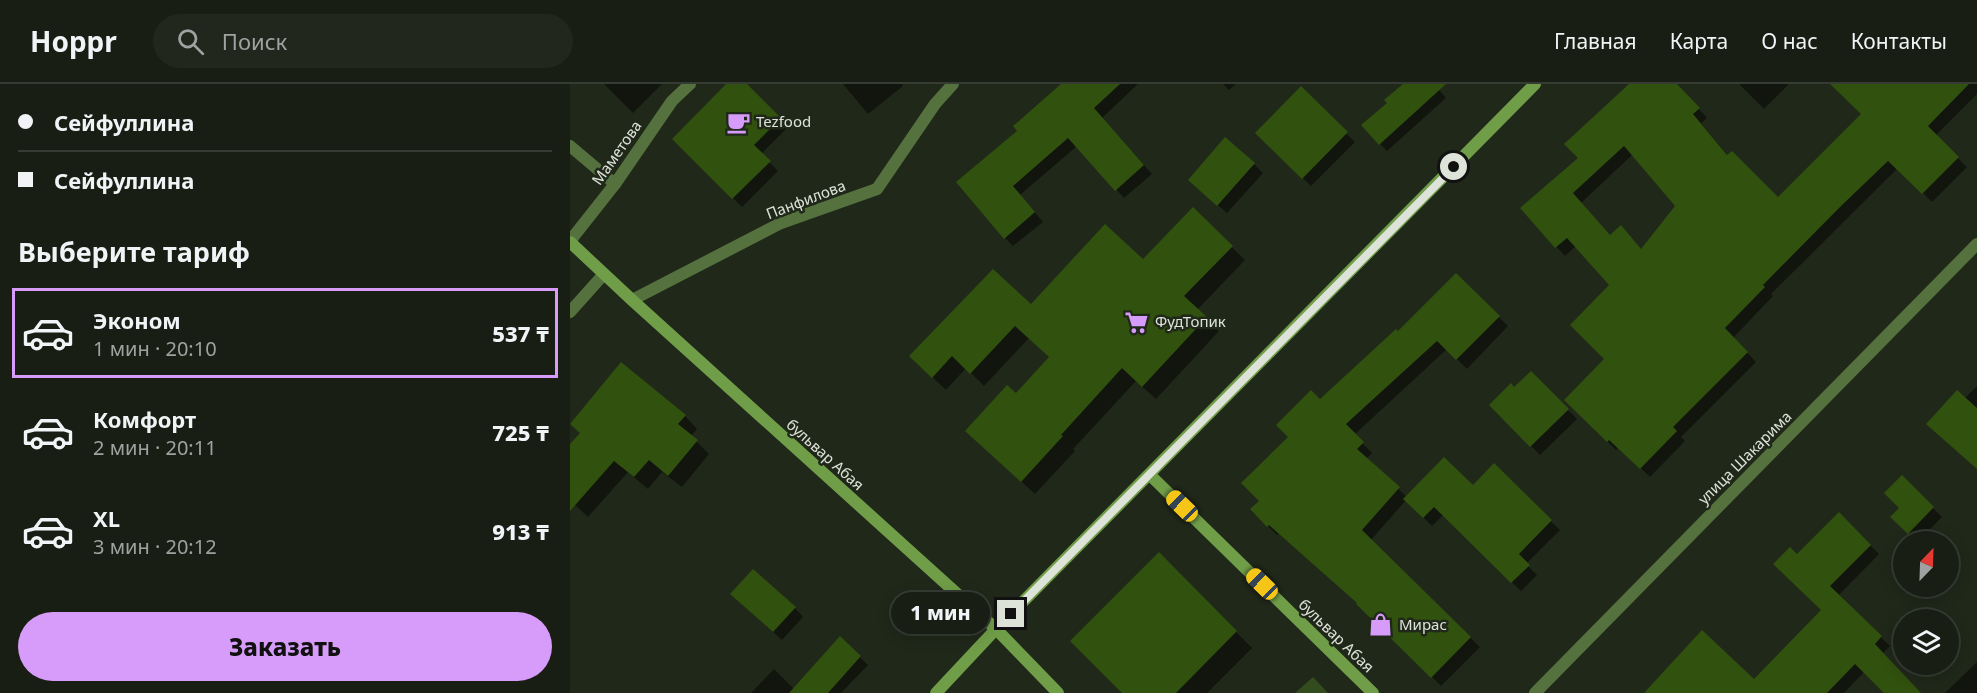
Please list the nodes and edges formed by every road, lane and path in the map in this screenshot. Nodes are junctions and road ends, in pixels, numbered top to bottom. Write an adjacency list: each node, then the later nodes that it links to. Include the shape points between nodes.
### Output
1 (690, 84): 5 (street, Маметова, via 672,101)
2 (953, 84): 9 (street, Панфилова, via 877,189 781,223)
3 (1535, 84): 11 (main road)
4 (570, 146): 5 (street)
5 (615, 184): 6 (street, Маметова)
6 (570, 242): 8 (main road, бульвар Абая)
7 (1977, 244): 16 (street, улица Шакарима)
8 (604, 274): 9 (main road, бульвар Абая); 10 (street)
9 (632, 300): 12 (main road, бульвар Абая)
10 (570, 312)
11 (1150, 475): 12 (main road); 15 (main road, бульвар Абая)
12 (996, 629): 13 (main road); 14 (main road, бульвар Абая)
13 (936, 693)
14 (1058, 693)
15 (1373, 693)
16 (1535, 693)

